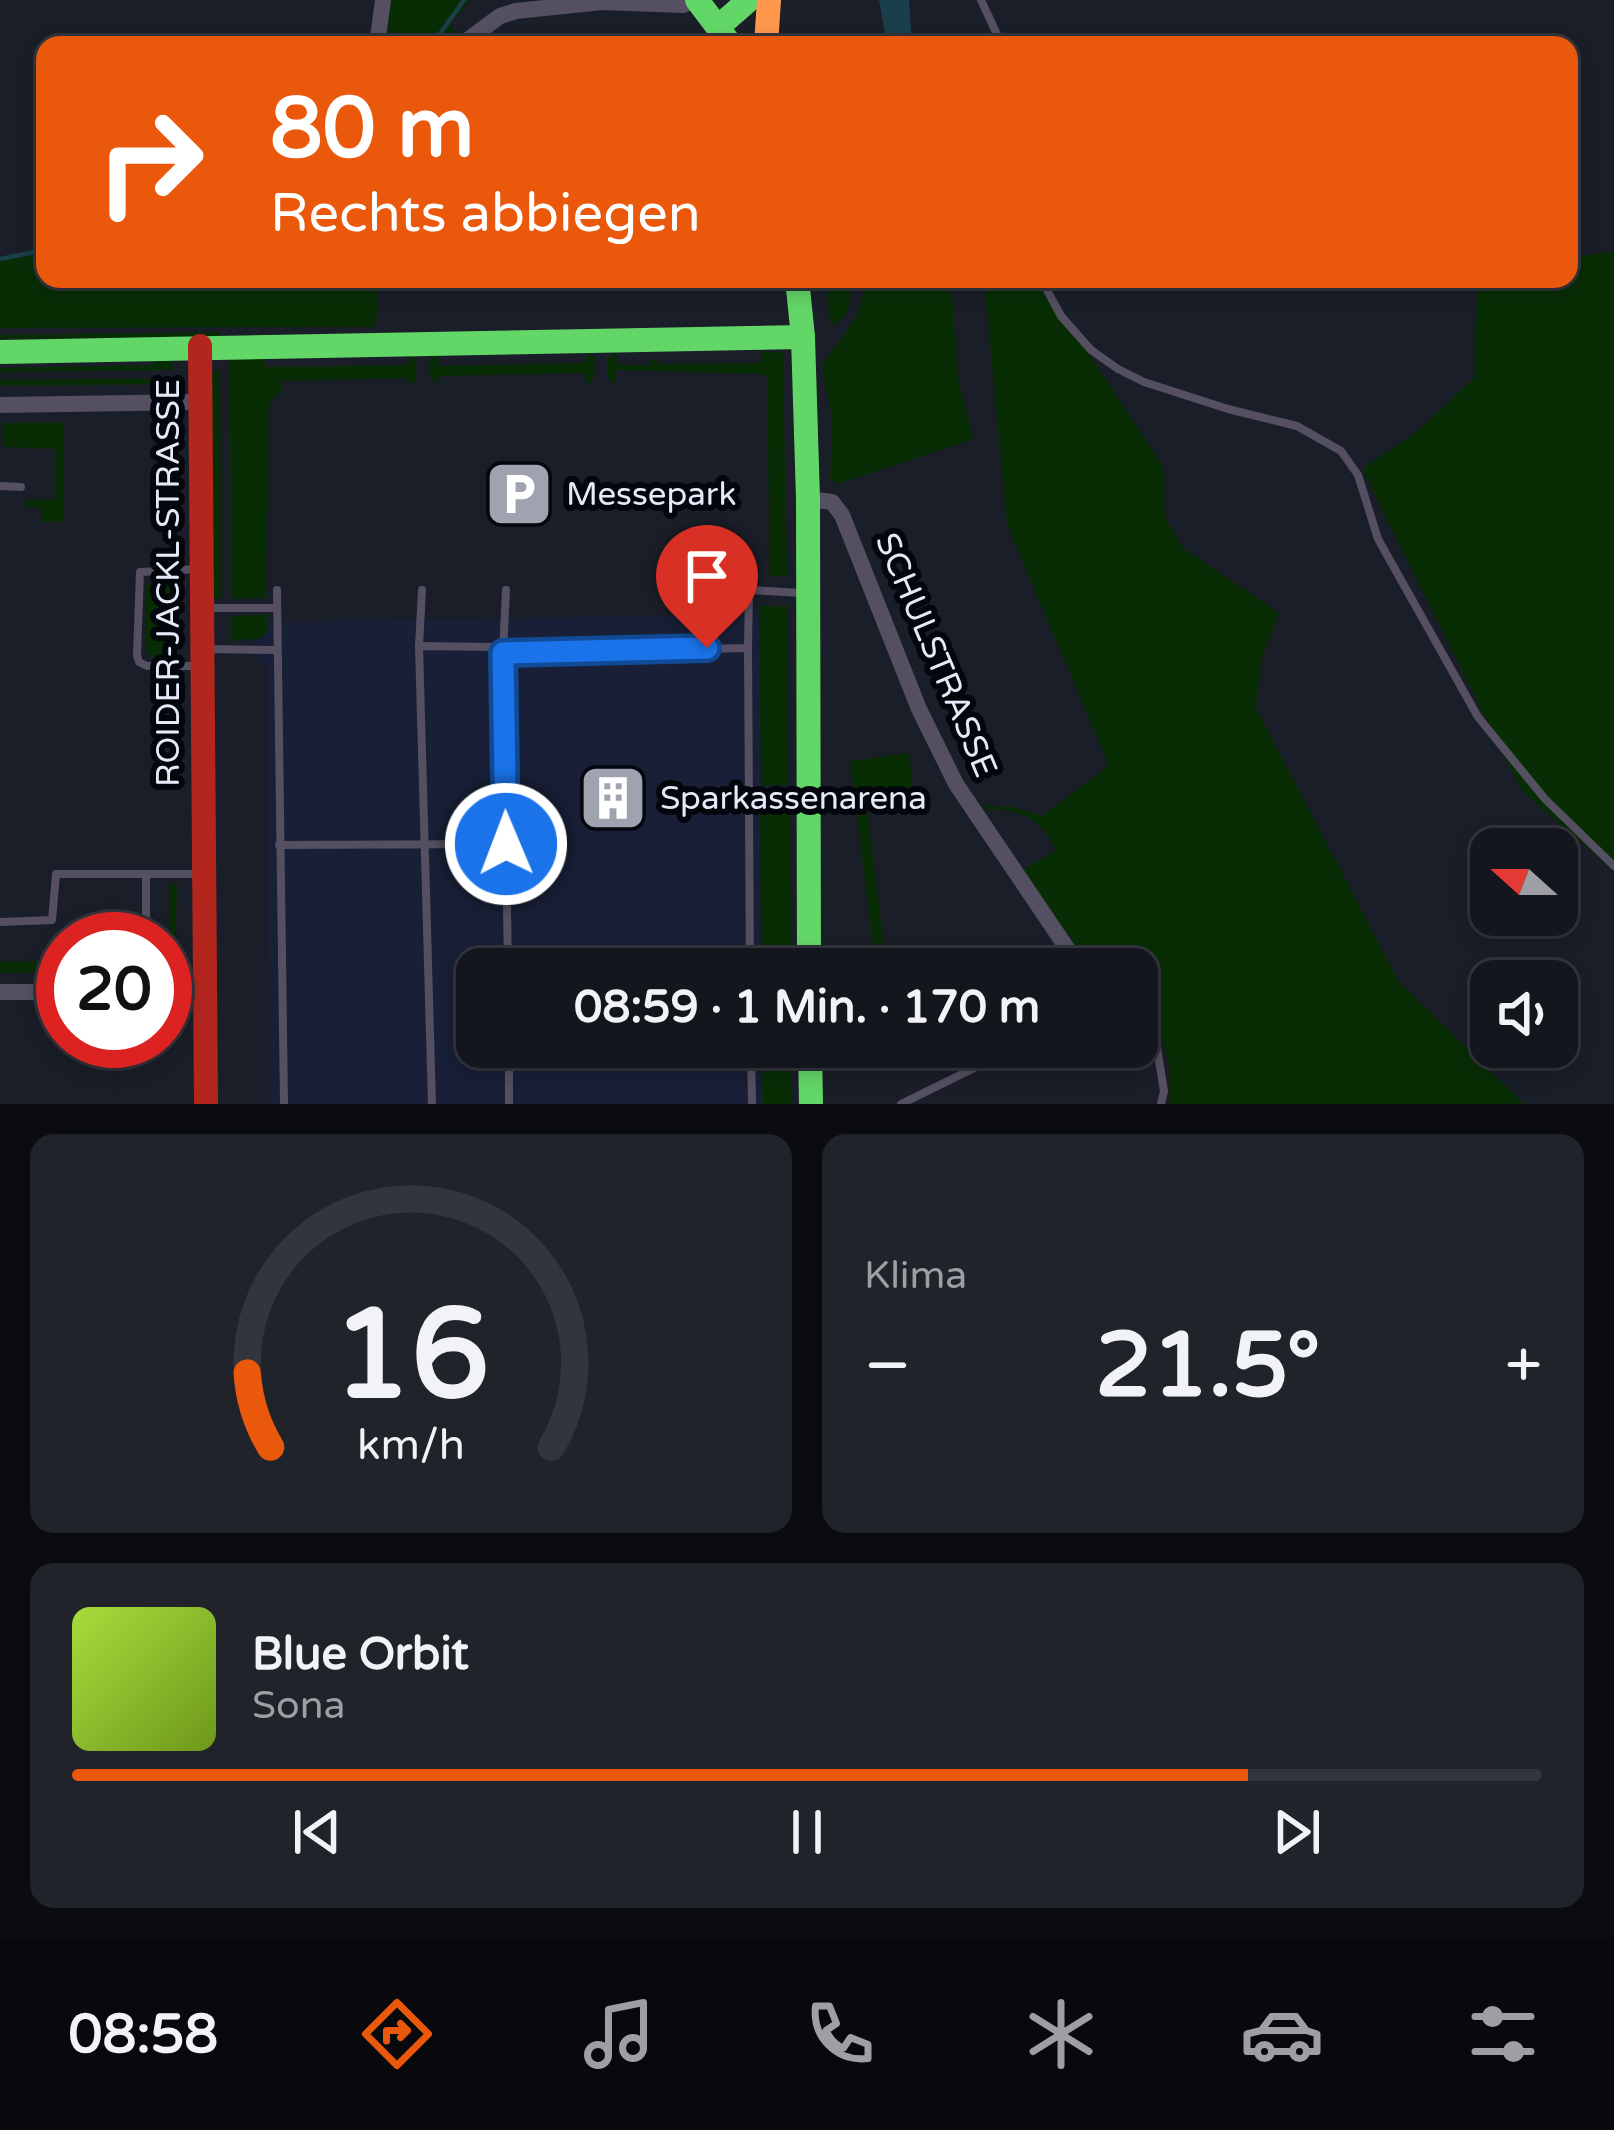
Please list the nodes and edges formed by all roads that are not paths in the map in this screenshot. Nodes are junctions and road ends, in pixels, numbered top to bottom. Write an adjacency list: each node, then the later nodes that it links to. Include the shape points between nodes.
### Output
1 (383, 0): 6 (street)
2 (697, 0): 7 (street, via 516,11); 8 (street)
3 (748, 0): 8 (street)
4 (769, 0): 9 (street)
5 (981, 0): 10 (lane)
6 (378, 36)
7 (473, 36)
8 (724, 36)
9 (767, 36)
10 (998, 36)
11 (798, 288): 13 (street)
12 (1046, 288): 38 (lane, via 1091,350 1118,369 1298,426 1341,451 1378,539 1478,717)
13 (803, 337): 14 (street, ROIDER-JACKL-STRASSE); 20 (street)
14 (200, 346): 15 (street); 16 (street, ROIDER-JACKL-STRASSE)
15 (0, 352)
16 (200, 402): 17 (street); 21 (street, ROIDER-JACKL-STRASSE)
17 (0, 405)
18 (0, 487): 19 (lane)
19 (21, 487)
20 (808, 499): 25 (street); 46 (street, SCHULSTRASSE, via 832,502 842,514 956,784)
21 (200, 569): 26 (street, ROIDER-JACKL-STRASSE); 32 (lane, via 140,572 137,655 147,666)
22 (278, 590): 27 (lane)
23 (422, 590): 28 (lane)
24 (506, 590): 31 (lane)
25 (806, 593): 29 (lane, via 749,590); 33 (street)
26 (201, 608): 27 (lane); 32 (street, ROIDER-JACKL-STRASSE)
27 (277, 608): 30 (lane)
28 (419, 646): 31 (lane); 37 (lane)
29 (748, 648): 31 (lane); 34 (lane)
30 (276, 650): 32 (lane); 36 (lane)
31 (503, 653): 35 (lane)
32 (202, 657): 39 (street, ROIDER-JACKL-STRASSE)
33 (808, 792): 34 (lane); 45 (street)
34 (749, 794): 44 (lane)
35 (506, 844): 37 (lane); 43 (lane)
36 (279, 845): 37 (lane); 57 (lane)
37 (427, 845): 58 (lane)
38 (1614, 866)
39 (203, 874): 40 (lane); 48 (street, ROIDER-JACKL-STRASSE)
40 (146, 876): 41 (lane); 42 (lane, via 56,874 52,920)
41 (146, 912)
42 (0, 922)
43 (508, 948)
44 (750, 948)
45 (809, 948)
46 (1067, 948)
47 (192, 991): 48 (street)
48 (204, 991): 56 (street, ROIDER-JACKL-STRASSE)
49 (0, 992): 50 (street)
50 (36, 992)
51 (1158, 1058): 63 (lane)
52 (509, 1068): 59 (lane)
53 (751, 1068): 60 (lane)
54 (810, 1068): 61 (street)
55 (974, 1068): 62 (lane)
56 (206, 1104)
57 (284, 1104)
58 (432, 1104)
59 (509, 1104)
60 (752, 1104)
61 (811, 1104)
62 (901, 1104)
63 (1161, 1104)

